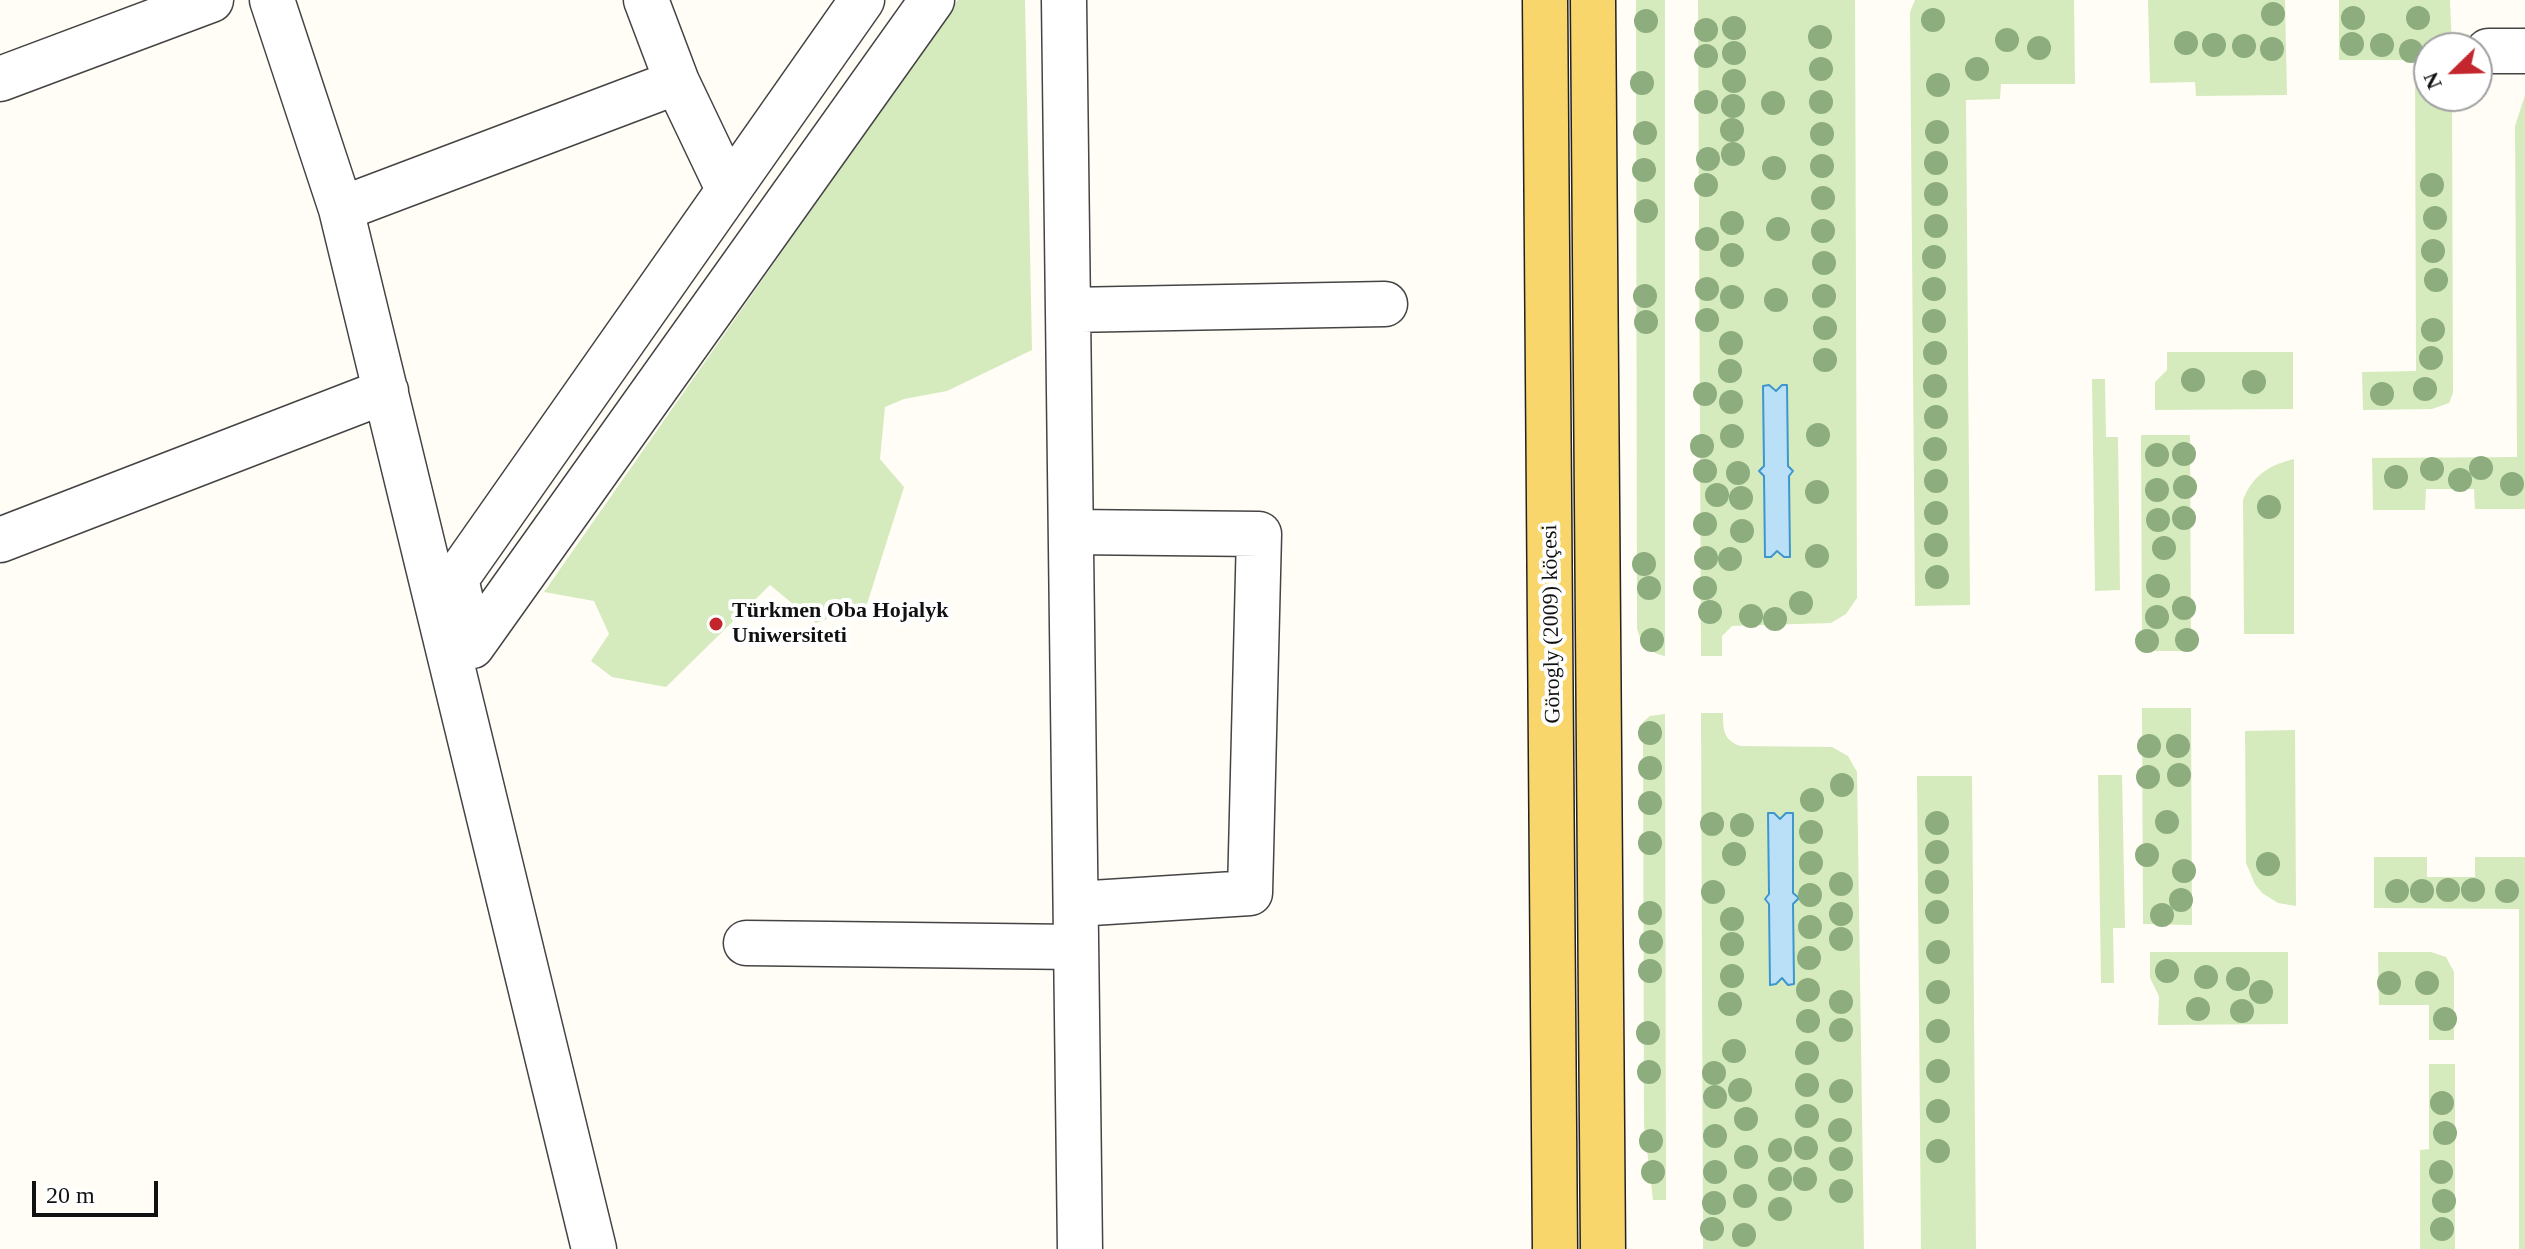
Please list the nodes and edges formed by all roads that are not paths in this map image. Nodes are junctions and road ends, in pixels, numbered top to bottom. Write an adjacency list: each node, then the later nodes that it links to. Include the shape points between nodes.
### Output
1 (211, 0): 9 (street)
2 (272, 0): 12 (street)
3 (646, 0): 10 (street)
4 (862, 0): 11 (street)
5 (932, 0): 11 (street, via 472,646 456,579)
6 (1064, 0): 14 (street)
7 (1545, 0): 23 (main road, Görogly (2009) köçesi)
8 (1593, 0): 24 (main road, Görogly (2009) köçesi)
9 (0, 79)
10 (677, 82): 11 (street); 12 (street)
11 (728, 189)
12 (341, 209): 15 (street)
13 (1385, 304): 14 (street)
14 (1069, 310): 16 (street)
15 (386, 391): 17 (street); 21 (street)
16 (1072, 532): 18 (street); 18 (street, via 1259,534 1250,893)
17 (0, 540)
18 (1076, 904): 20 (street)
19 (746, 943): 20 (street)
20 (1076, 947): 22 (street)
21 (594, 1249)
22 (1080, 1249)
23 (1555, 1249)
24 (1603, 1249)

